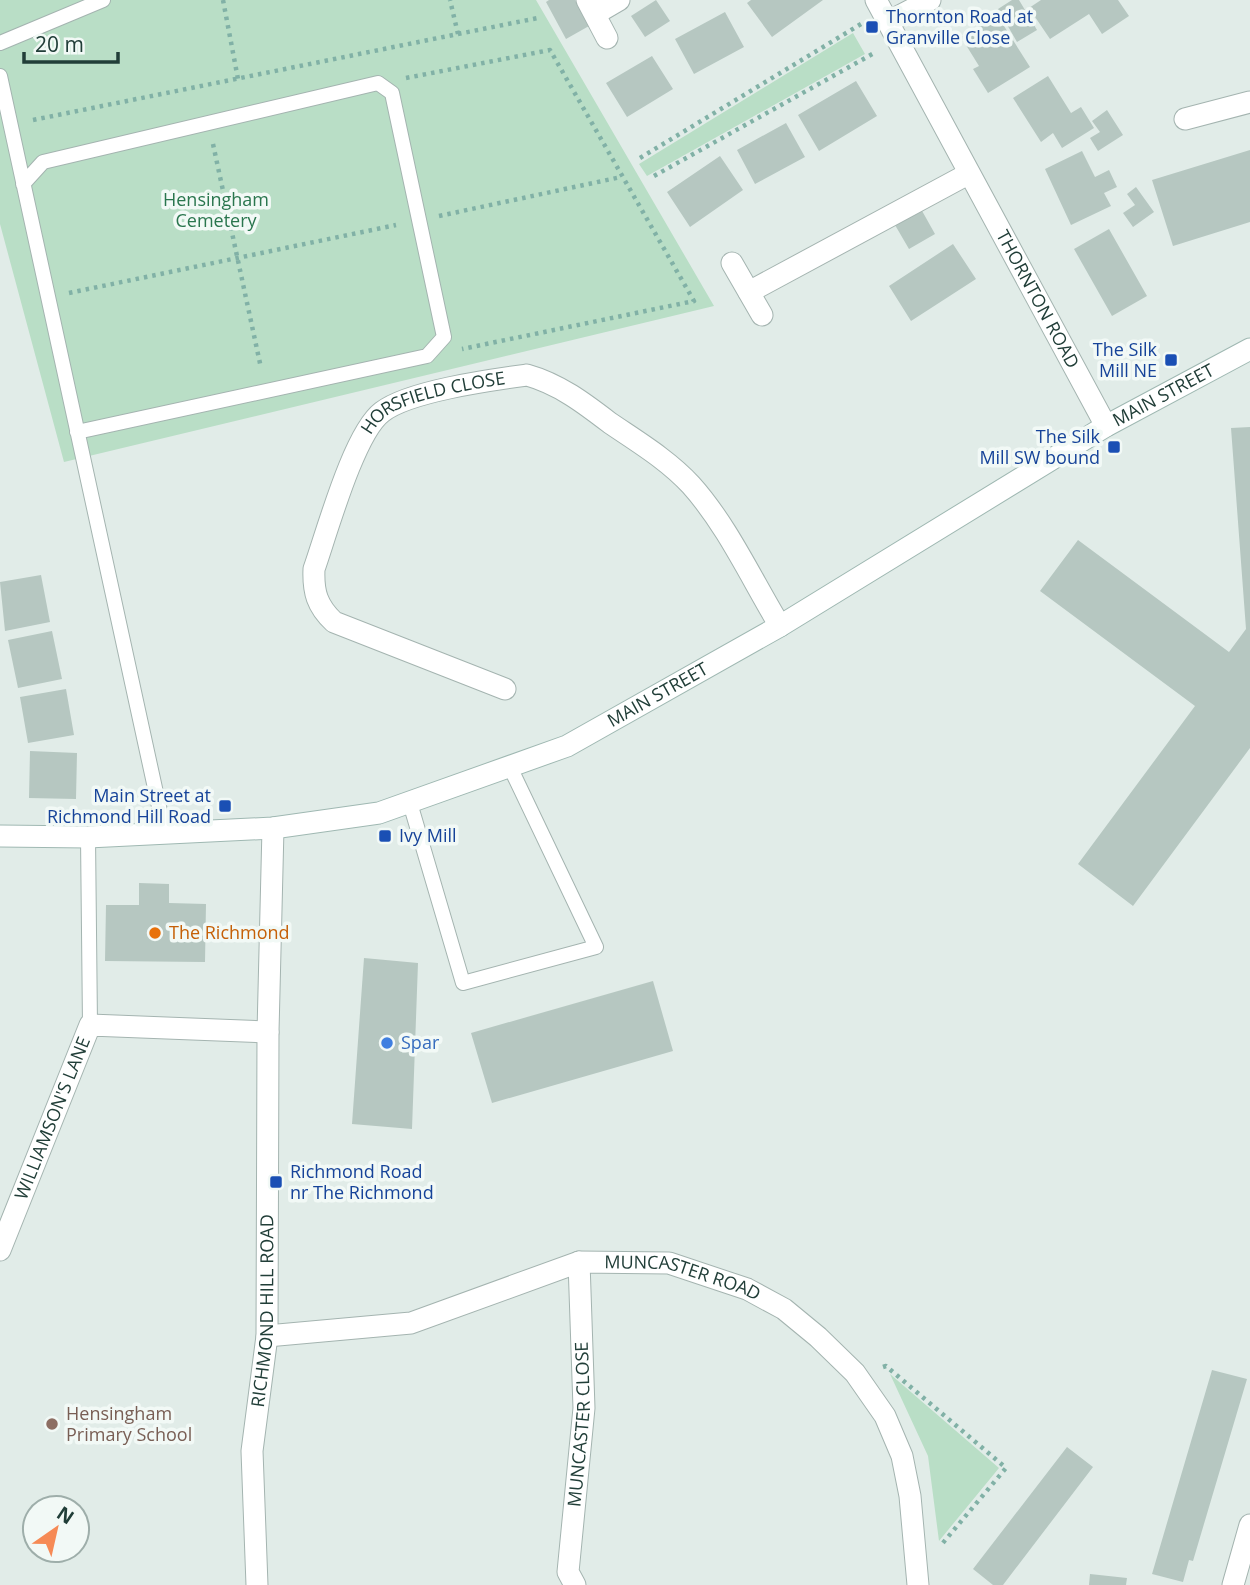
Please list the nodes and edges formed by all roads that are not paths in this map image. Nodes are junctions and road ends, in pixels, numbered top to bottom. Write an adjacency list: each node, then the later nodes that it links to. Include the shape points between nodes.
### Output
1 (103, 0): 7 (lane)
2 (619, 0): 4 (street)
3 (930, 0): 5 (street)
4 (591, 7): 6 (street)
5 (886, 18): 11 (street, THORNTON ROAD)
6 (607, 38)
7 (0, 43)
8 (0, 76): 12 (lane)
9 (1250, 102): 10 (street)
10 (1185, 119)
11 (968, 174): 14 (street); 17 (street, THORNTON ROAD)
12 (23, 184): 18 (lane); 18 (lane, via 43,162 378,83 392,93 444,337 427,356)
13 (732, 262): 14 (street)
14 (749, 292): 15 (street)
15 (762, 315)
16 (1250, 349): 17 (street, MAIN STREET)
17 (1106, 426): 19 (street, MAIN STREET)
18 (77, 432): 24 (lane)
19 (780, 626): 20 (street, HORSFIELD CLOSE, via 691,485 569,393 527,375 399,401 380,413 360,443 314,569 313,588 320,608 334,622); 21 (street, MAIN STREET, via 567,746)
20 (505, 689)
21 (510, 767): 22 (street, MAIN STREET); 22 (lane, via 596,947 463,983)
22 (410, 803): 23 (street, MAIN STREET, via 379,813)
23 (273, 828): 24 (street, MAIN STREET); 28 (street, RICHMOND HILL ROAD)
24 (165, 834): 26 (street, MAIN STREET)
25 (0, 836): 26 (street, MAIN STREET)
26 (88, 837): 27 (lane)
27 (90, 1025): 28 (street); 29 (street, WILLIAMSON'S LANE)
28 (268, 1031): 31 (street, RICHMOND HILL ROAD)
29 (0, 1250)
30 (579, 1262): 31 (street, MUNCASTER ROAD, via 411,1323); 33 (street, MUNCASTER ROAD, via 669,1263 747,1289 784,1309 818,1337 855,1373 885,1416 902,1456); 35 (street, MUNCASTER CLOSE, via 584,1408 568,1572)
31 (267, 1336): 34 (street, RICHMOND HILL ROAD, via 252,1451)
32 (1250, 1525): 36 (street)
33 (918, 1579)
34 (257, 1585)
35 (575, 1585)
36 (1233, 1585)

